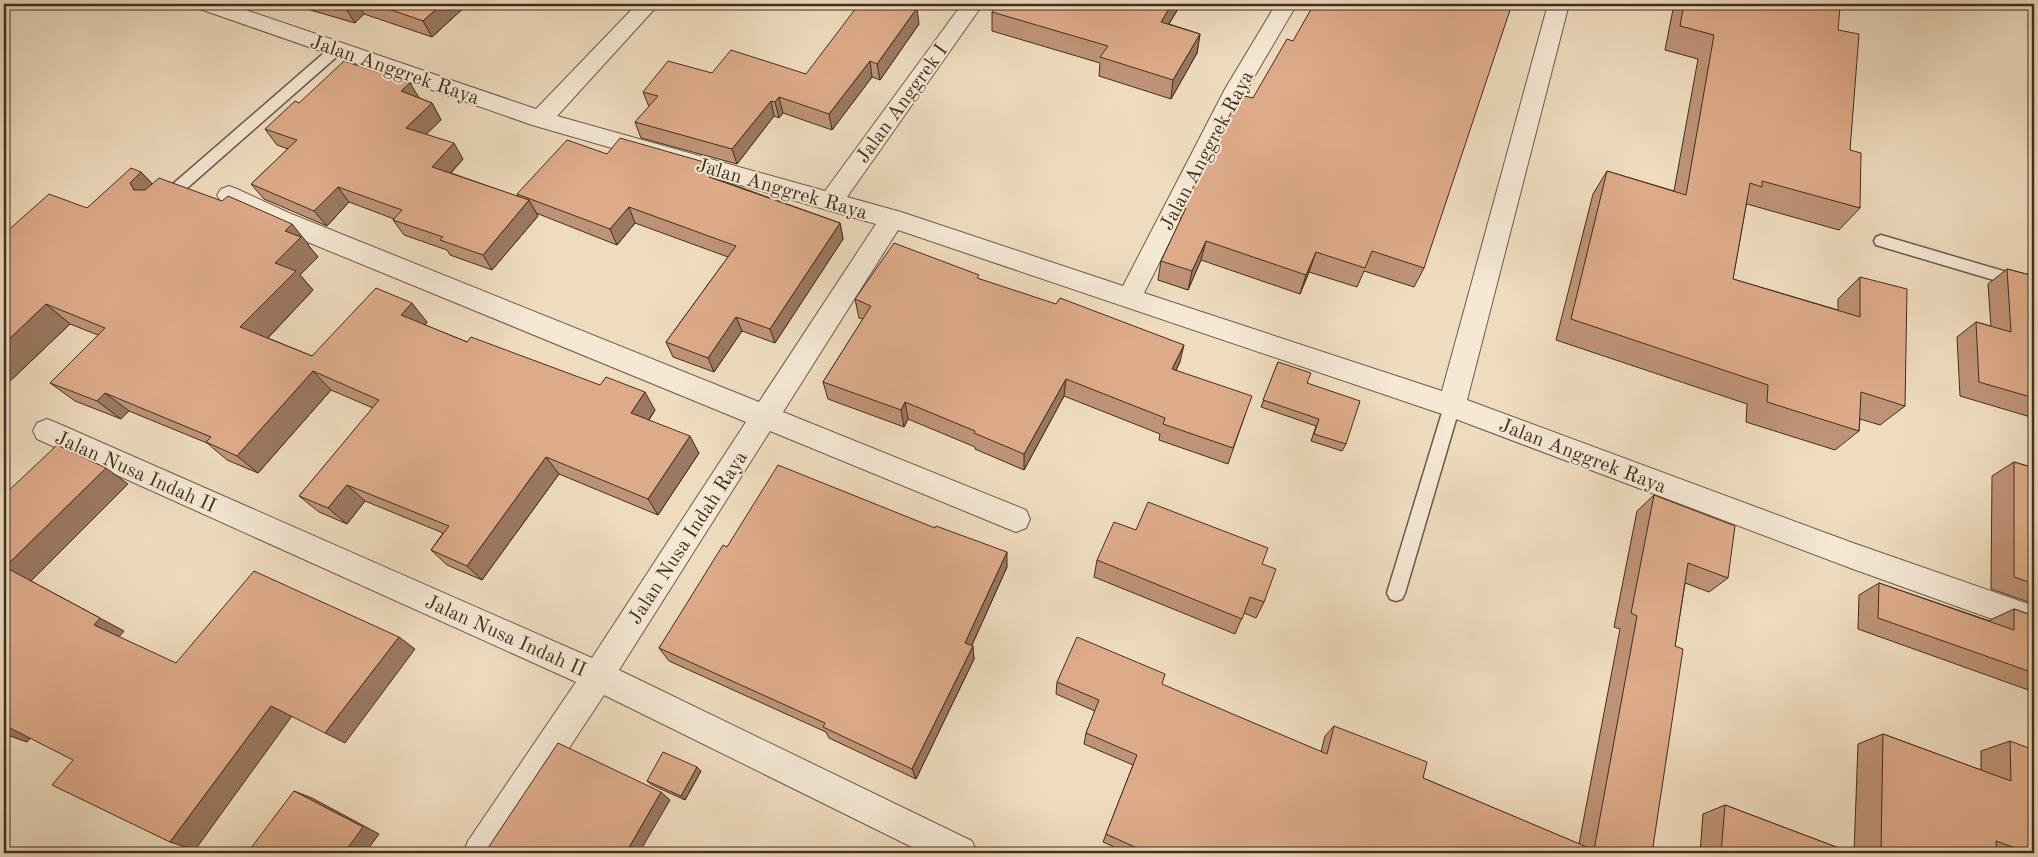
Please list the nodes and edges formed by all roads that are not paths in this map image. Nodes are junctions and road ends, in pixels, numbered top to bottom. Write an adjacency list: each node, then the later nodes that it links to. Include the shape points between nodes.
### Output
1 (207, 4): 6 (street, Jalan Anggrek Raya)
2 (649, 4): 7 (street)
3 (973, 4): 9 (street, Jalan Anggrek I)
4 (1286, 4): 14 (street, Jalan Anggrek Raya, via 1236,90)
5 (1559, 4): 15 (street)
6 (337, 49): 7 (street, Jalan Anggrek Raya); 10 (lane)
7 (540, 119): 9 (street, Jalan Anggrek Raya)
8 (229, 196): 16 (street, via 280,220)
9 (830, 202): 11 (street, Jalan Anggrek Raya)
10 (159, 205)
11 (892, 220): 14 (street, Jalan Anggrek Raya); 16 (street, Jalan Nusa Indah Raya)
12 (1881, 241): 13 (lane)
13 (2034, 286)
14 (1128, 298): 15 (street, Jalan Anggrek Raya)
15 (1452, 406): 19 (lane); 20 (street, Jalan Anggrek Raya)
16 (764, 416): 18 (street); 21 (street, Jalan Nusa Indah Raya)
17 (47, 431): 21 (street, Jalan Nusa Indah II)
18 (1016, 519)
19 (1396, 593)
20 (2034, 620)
21 (598, 676): 22 (street, Jalan Nusa Indah Raya); 23 (street, Jalan Nusa Indah II)
22 (480, 853)
23 (960, 853)

